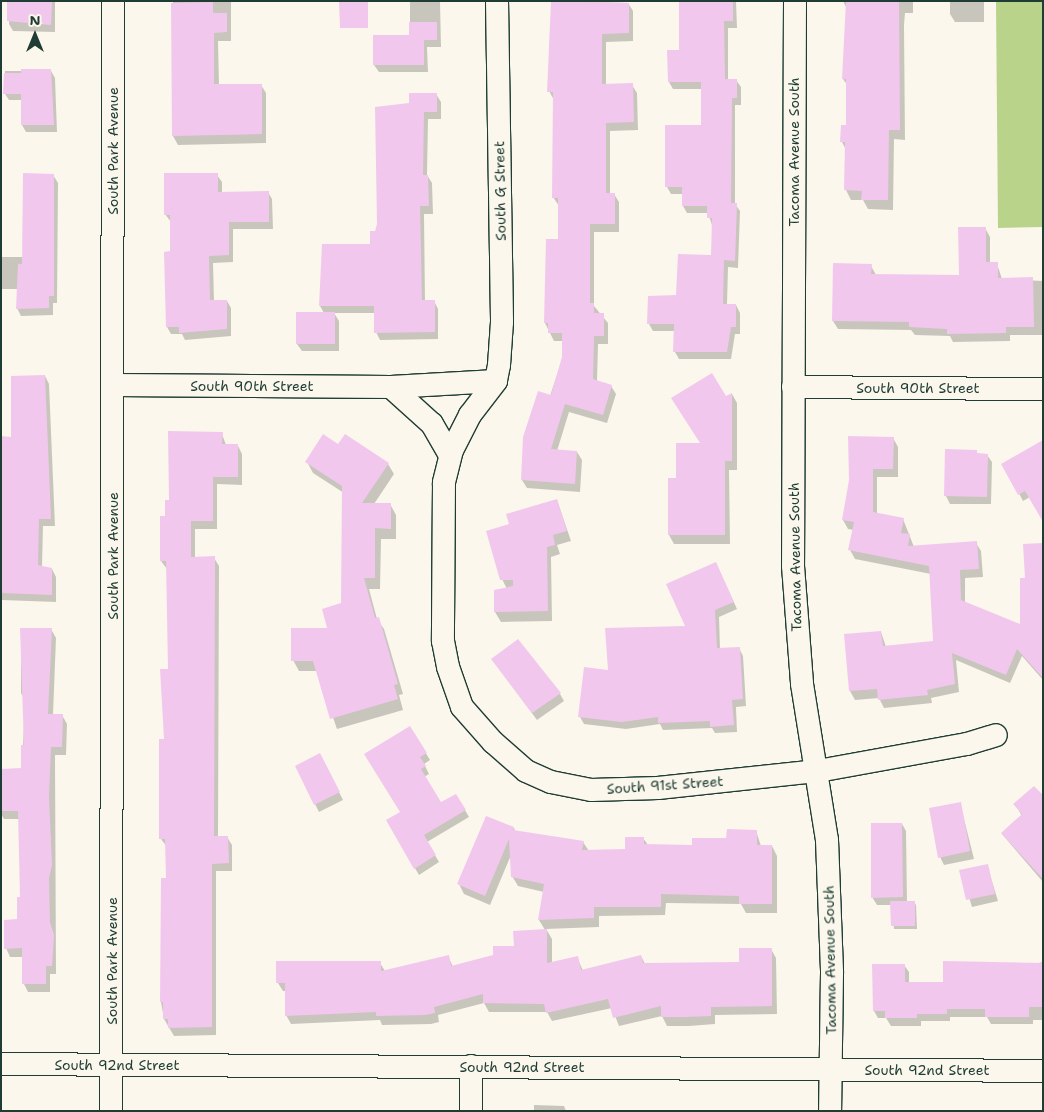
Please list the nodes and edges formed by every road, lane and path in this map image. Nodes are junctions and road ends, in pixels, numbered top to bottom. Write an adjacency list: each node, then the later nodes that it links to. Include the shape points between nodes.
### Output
1 (113, 1): 5 (street, South Park Avenue)
2 (497, 1): 4 (street, South G Street, via 502,322)
3 (795, 1): 7 (street, Tacoma Avenue South)
4 (496, 381): 6 (street, South 90th Street); 9 (street, South 91st Street, via 470,415)
5 (114, 385): 6 (street, South 90th Street); 13 (street, South Park Avenue)
6 (390, 387): 9 (street, via 432,424)
7 (793, 387): 8 (street, South 90th Street); 11 (street, Tacoma Avenue South, via 793,566 797,632 802,684)
8 (1043, 389)
9 (450, 455): 11 (street, South 91st Street, via 444,483 441,600 448,668 462,707 487,737 526,772 551,782 591,790 658,788)
10 (996, 735): 11 (street, South 91st Street, via 967,744)
11 (818, 771): 15 (street, Tacoma Avenue South, via 830,896)
12 (1, 1064): 13 (street, South 92nd Street)
13 (111, 1064): 14 (street, South 92nd Street); 17 (street, South Park Avenue)
14 (471, 1066): 15 (street, South 92nd Street); 18 (street)
15 (830, 1069): 16 (street, South 92nd Street); 19 (street, Tacoma Avenue South)
16 (1043, 1071)
17 (112, 1111)
18 (471, 1111)
19 (830, 1111)

